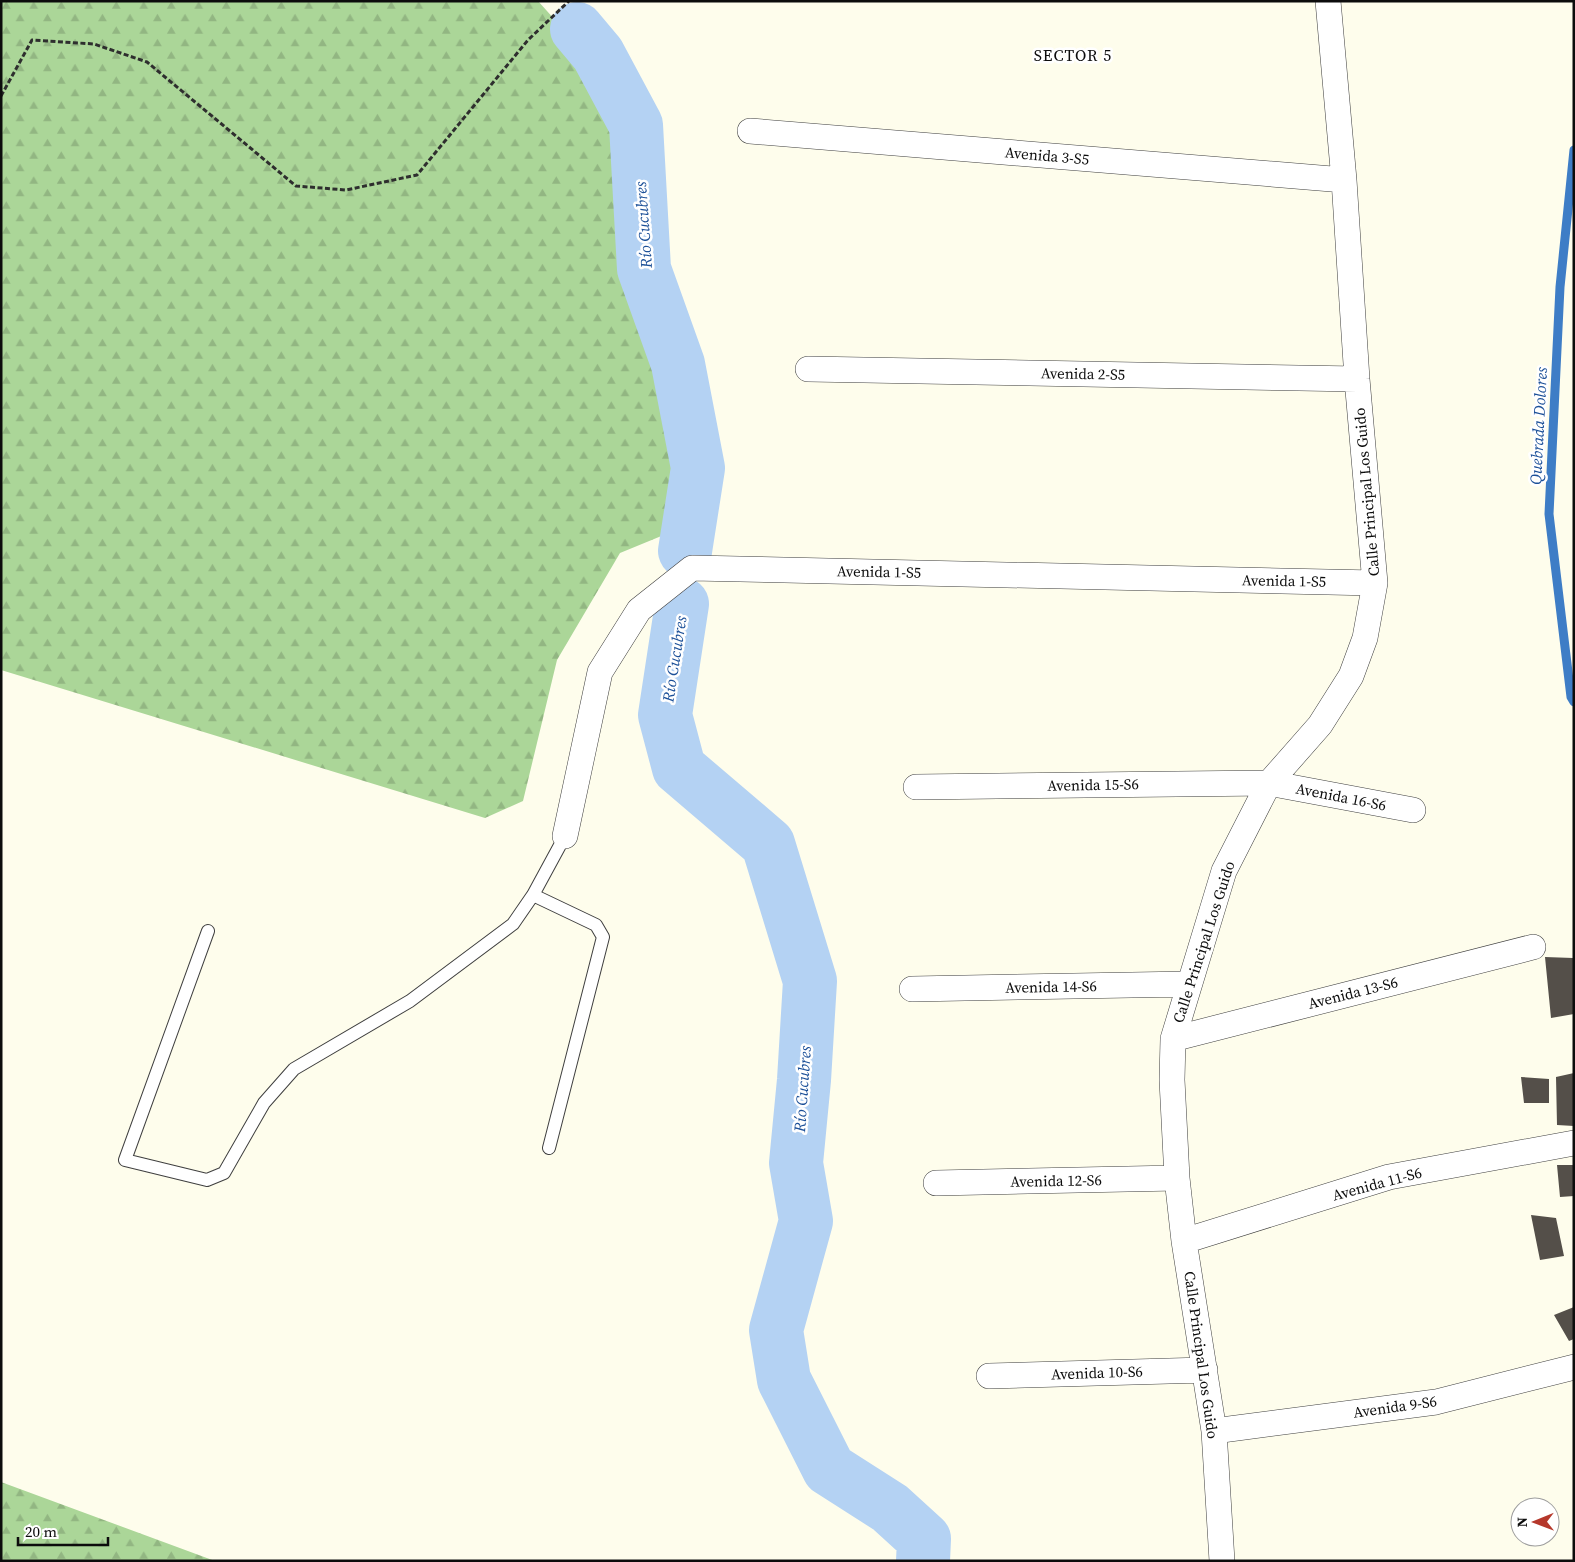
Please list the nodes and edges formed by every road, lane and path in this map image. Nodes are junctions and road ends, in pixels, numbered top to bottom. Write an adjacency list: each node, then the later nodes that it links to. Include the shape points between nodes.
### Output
1 (569, 1): 3 (path, via 528,40 417,175 346,190 296,186 148,62 94,44 32,40)
2 (1328, 1): 5 (street, Calle Principal Los Guido)
3 (1, 96)
4 (750, 131): 5 (street, Avenida 3-S5)
5 (1344, 180): 7 (street, Calle Principal Los Guido)
6 (808, 368): 7 (street, Avenida 2-S5)
7 (1357, 379): 8 (street, Calle Principal Los Guido)
8 (1375, 583): 9 (street, Calle Principal Los Guido, via 1366,638 1351,676 1320,725); 12 (street, Avenida 1-S5, via 692,568 639,610 600,672)
9 (1269, 783): 10 (street, Avenida 15-S6); 11 (street, Avenida 16-S6); 16 (street, Calle Principal Los Guido, via 1224,871)
10 (916, 787)
11 (1412, 810)
12 (565, 836): 13 (lane)
13 (533, 895): 14 (lane, via 513,924 410,1001 294,1069 264,1102 224,1173 207,1180 125,1160); 20 (lane, via 596,925 603,937)
14 (208, 931)
15 (1533, 947): 18 (street, Avenida 13-S6)
16 (1189, 984): 17 (street, Avenida 14-S6); 18 (street, Calle Principal Los Guido)
17 (912, 989)
18 (1173, 1039): 21 (street, Calle Principal Los Guido)
19 (1574, 1143): 23 (street, Avenida 11-S6, via 1389,1177)
20 (549, 1148)
21 (1177, 1178): 22 (street, Avenida 12-S6); 23 (street, Calle Principal Los Guido)
22 (936, 1183)
23 (1184, 1241): 25 (street, Calle Principal Los Guido)
24 (1574, 1367): 27 (street, Avenida 9-S6, via 1436,1402)
25 (1206, 1370): 26 (street, Avenida 10-S6); 27 (street, Calle Principal Los Guido)
26 (989, 1376)
27 (1214, 1431): 28 (street, Calle Principal Los Guido)
28 (1222, 1561)

